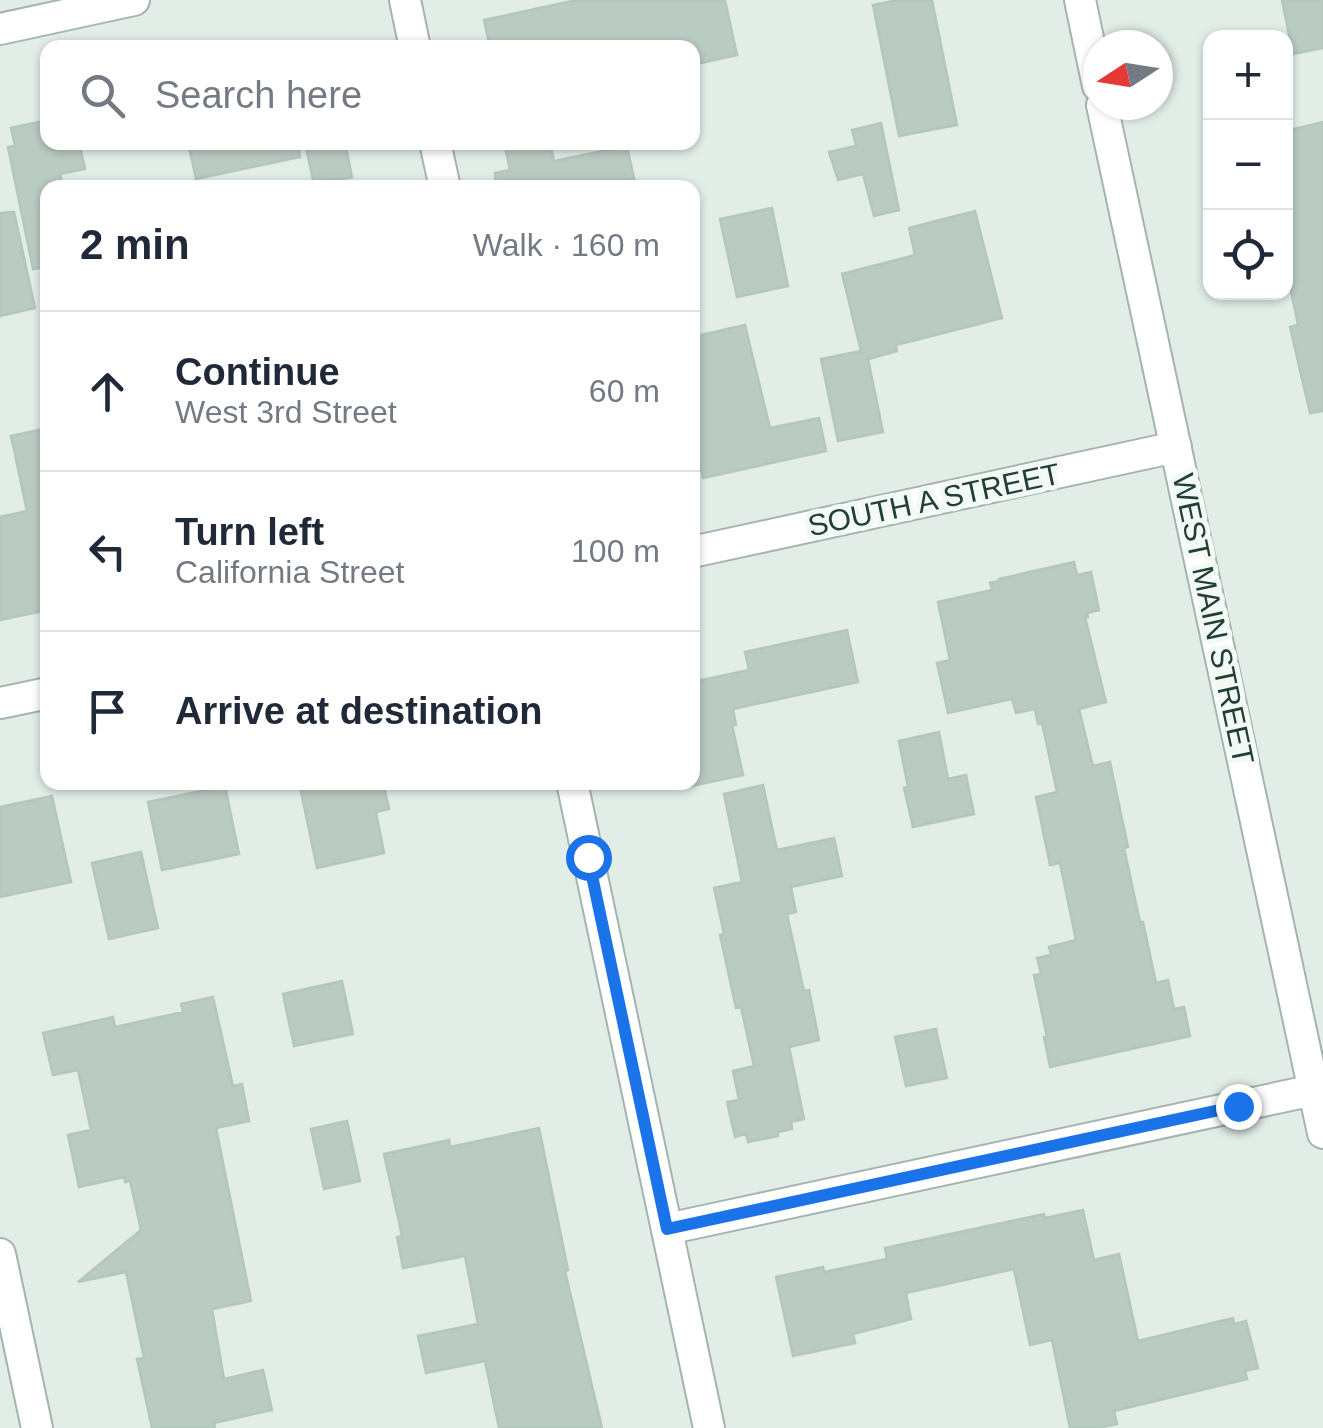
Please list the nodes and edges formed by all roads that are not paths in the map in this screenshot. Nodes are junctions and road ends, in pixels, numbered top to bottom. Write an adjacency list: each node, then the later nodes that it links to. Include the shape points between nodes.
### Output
1 (134, 0): 4 (street)
2 (405, 0): 6 (street)
3 (1080, 0): 5 (street)
4 (0, 29)
5 (1086, 30)
6 (413, 40)
7 (1105, 120): 10 (street, WEST MAIN STREET)
8 (437, 150): 9 (street)
9 (443, 180)
10 (1176, 448): 11 (street, SOUTH A STREET); 15 (street, WEST MAIN STREET)
11 (700, 550)
12 (40, 694): 13 (street)
13 (0, 703)
14 (574, 790): 17 (street)
15 (1314, 1090): 16 (street, WEST MAIN STREET); 17 (street)
16 (1323, 1133)
17 (667, 1229): 20 (street)
18 (0, 1254): 19 (street)
19 (38, 1428)
20 (709, 1428)

